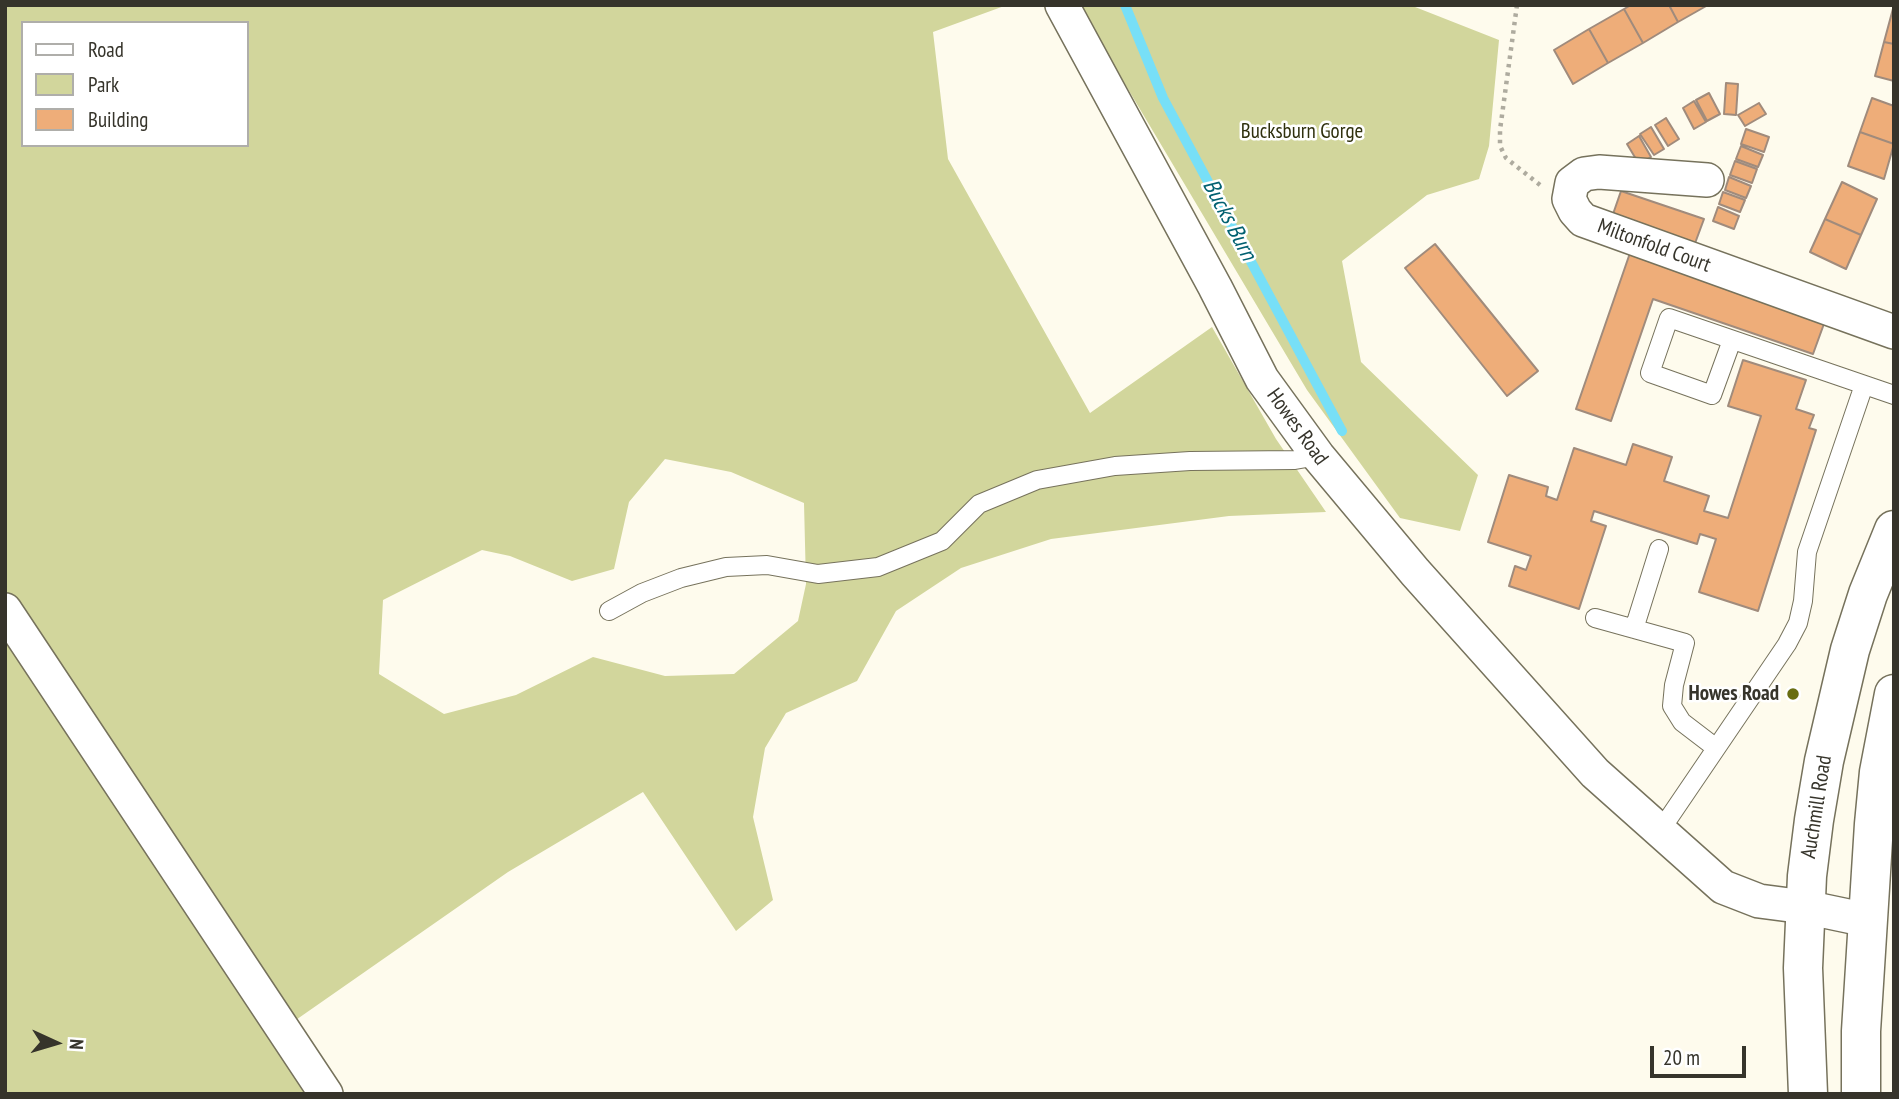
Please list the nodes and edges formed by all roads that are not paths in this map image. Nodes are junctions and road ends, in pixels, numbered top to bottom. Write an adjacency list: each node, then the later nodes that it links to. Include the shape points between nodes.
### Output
1 (1062, 5): 7 (street, Howes Road, via 1262,379)
2 (1707, 180): 3 (street, Miltonfold Court, via 1584,174 1572,183 1570,199 1583,220)
3 (1894, 332)
4 (1732, 340): 4 (lane, via 1712,396 1650,373 1669,318); 5 (lane)
5 (1864, 385): 6 (lane); 15 (lane, via 1807,552 1798,623)
6 (1894, 395)
7 (1318, 456): 11 (lane, via 1115,466 1037,480 979,504 942,541 878,567 818,574 767,565 726,567 681,578); 17 (street, Howes Road, via 1595,773)
8 (1894, 530): 18 (main road, Auchmill Road, via 1868,594 1836,705 1816,808)
9 (1659, 549): 13 (lane)
10 (5, 610): 20 (street)
11 (610, 611)
12 (1595, 618): 13 (lane)
13 (1634, 629): 15 (lane, via 1685,643 1672,706 1682,722)
14 (1894, 694): 16 (main road, via 1879,772)
15 (1716, 748): 17 (lane)
16 (1885, 794): 19 (main road)
17 (1660, 831): 18 (street, Howes Road, via 1723,887 1759,901)
18 (1805, 907): 19 (street, Howes Road); 21 (main road, Auchmill Road)
19 (1867, 920): 22 (main road)
20 (326, 1094)
21 (1808, 1094)
22 (1861, 1094)

